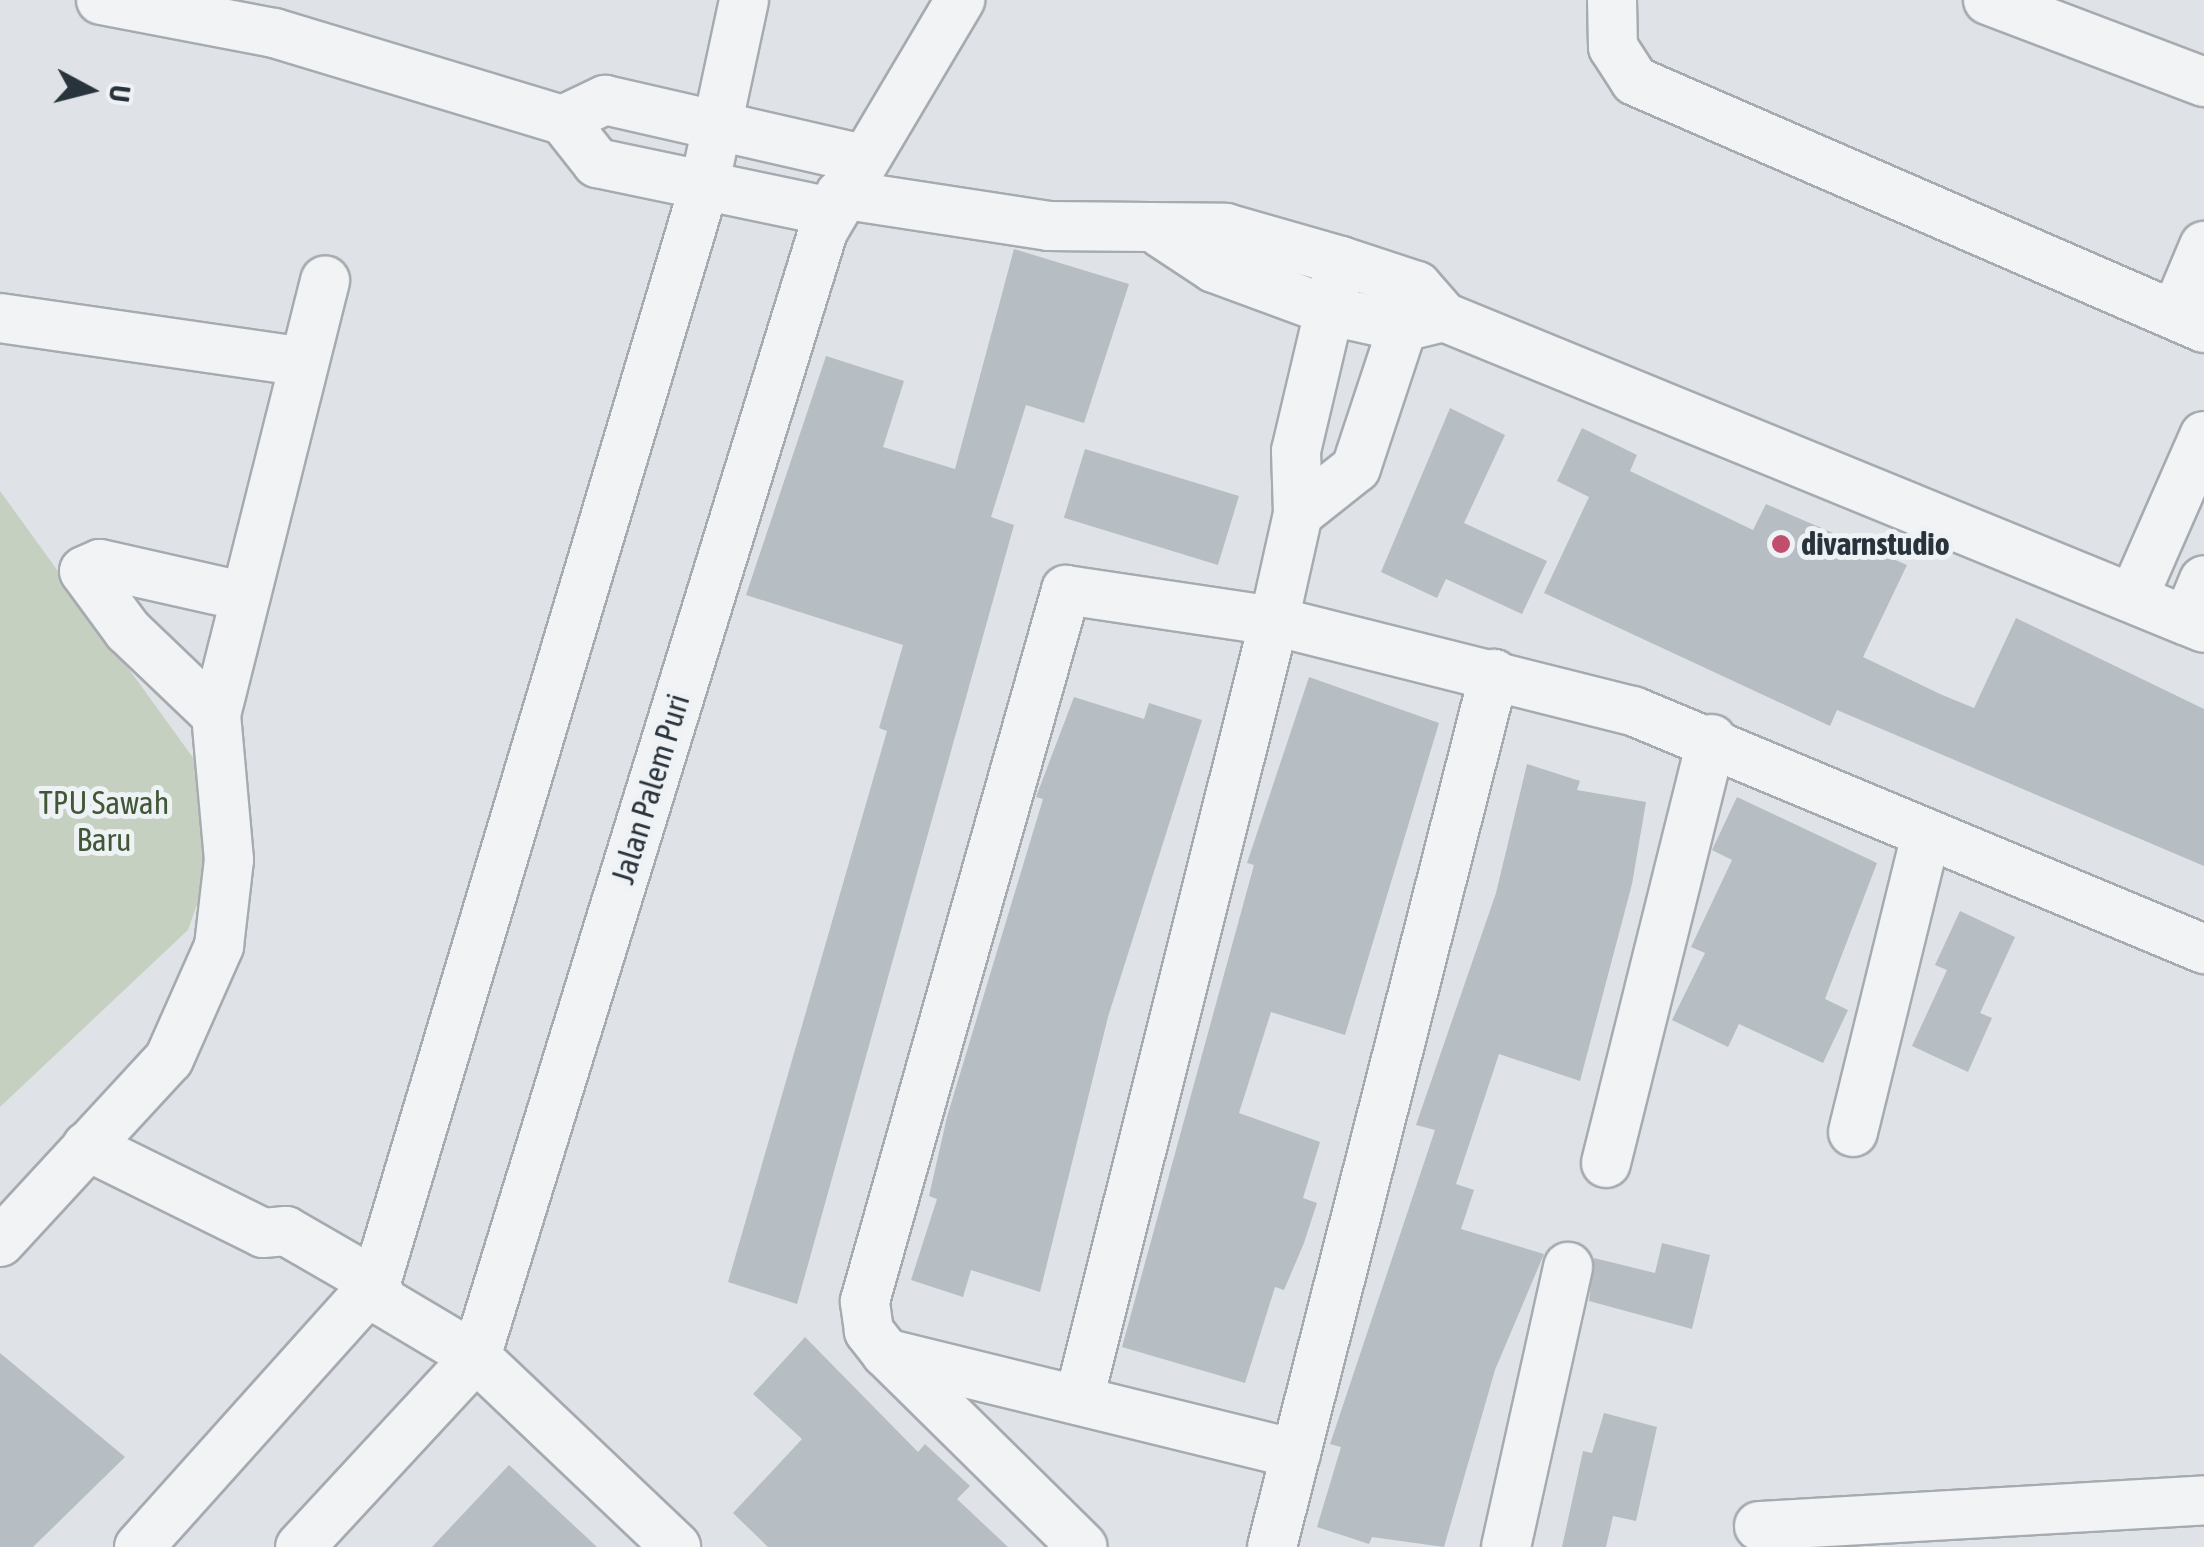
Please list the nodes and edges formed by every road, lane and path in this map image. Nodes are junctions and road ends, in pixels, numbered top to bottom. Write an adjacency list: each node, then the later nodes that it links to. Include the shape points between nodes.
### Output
1 (102, 0): 7 (street, via 274,33)
2 (744, 0): 8 (street)
3 (960, 0): 10 (street, Jalan Palem Puri)
4 (1612, 0): 18 (street, via 1612,48 1635,81)
5 (1988, 0): 6 (street)
6 (2204, 82)
7 (563, 120): 8 (street, via 605,100); 9 (street, via 597,163)
8 (720, 120): 9 (street); 10 (street)
9 (704, 187): 10 (street); 36 (street)
10 (844, 188): 11 (street); 37 (street, Jalan Palem Puri)
11 (1161, 233): 13 (street, via 1226,228); 16 (street, via 1214,268)
12 (2204, 246): 18 (street)
13 (1341, 261): 15 (street); 16 (street)
14 (324, 280): 19 (street)
15 (1422, 310): 16 (street); 21 (street, via 1356,468); 23 (street)
16 (1330, 312): 21 (street, via 1296,451)
17 (0, 318): 19 (street)
18 (2190, 321)
19 (304, 362): 22 (street)
20 (2204, 436): 23 (street)
21 (1298, 514): 25 (street)
22 (242, 596): 27 (street); 27 (street, via 100,564 84,571 128,631)
23 (2133, 598): 24 (street)
24 (2198, 610)
25 (1274, 621): 26 (street); 38 (street, via 1092,589 1066,590 1058,602 865,1301 869,1331); 39 (street)
26 (1494, 674): 28 (street); 40 (street)
27 (216, 714): 32 (street, via 229,860 219,946 169,1060)
28 (1712, 738): 29 (street); 33 (street)
29 (1926, 834): 30 (street); 31 (street)
30 (2204, 948)
31 (1854, 1132)
32 (87, 1146): 34 (street); 36 (street, via 263,1233 286,1231)
33 (1606, 1163)
34 (0, 1242)
35 (1568, 1267): 48 (street)
36 (377, 1299): 37 (street); 43 (street)
37 (466, 1351): 44 (street, Jalan Palem Puri); 45 (street)
38 (886, 1353): 39 (street); 46 (street)
39 (1080, 1400): 40 (street)
40 (1296, 1454): 47 (street)
41 (2204, 1500): 42 (street)
42 (1759, 1526)
43 (139, 1547)
44 (300, 1547)
45 (676, 1547)
46 (1083, 1547)
47 (1272, 1547)
48 (1506, 1547)

